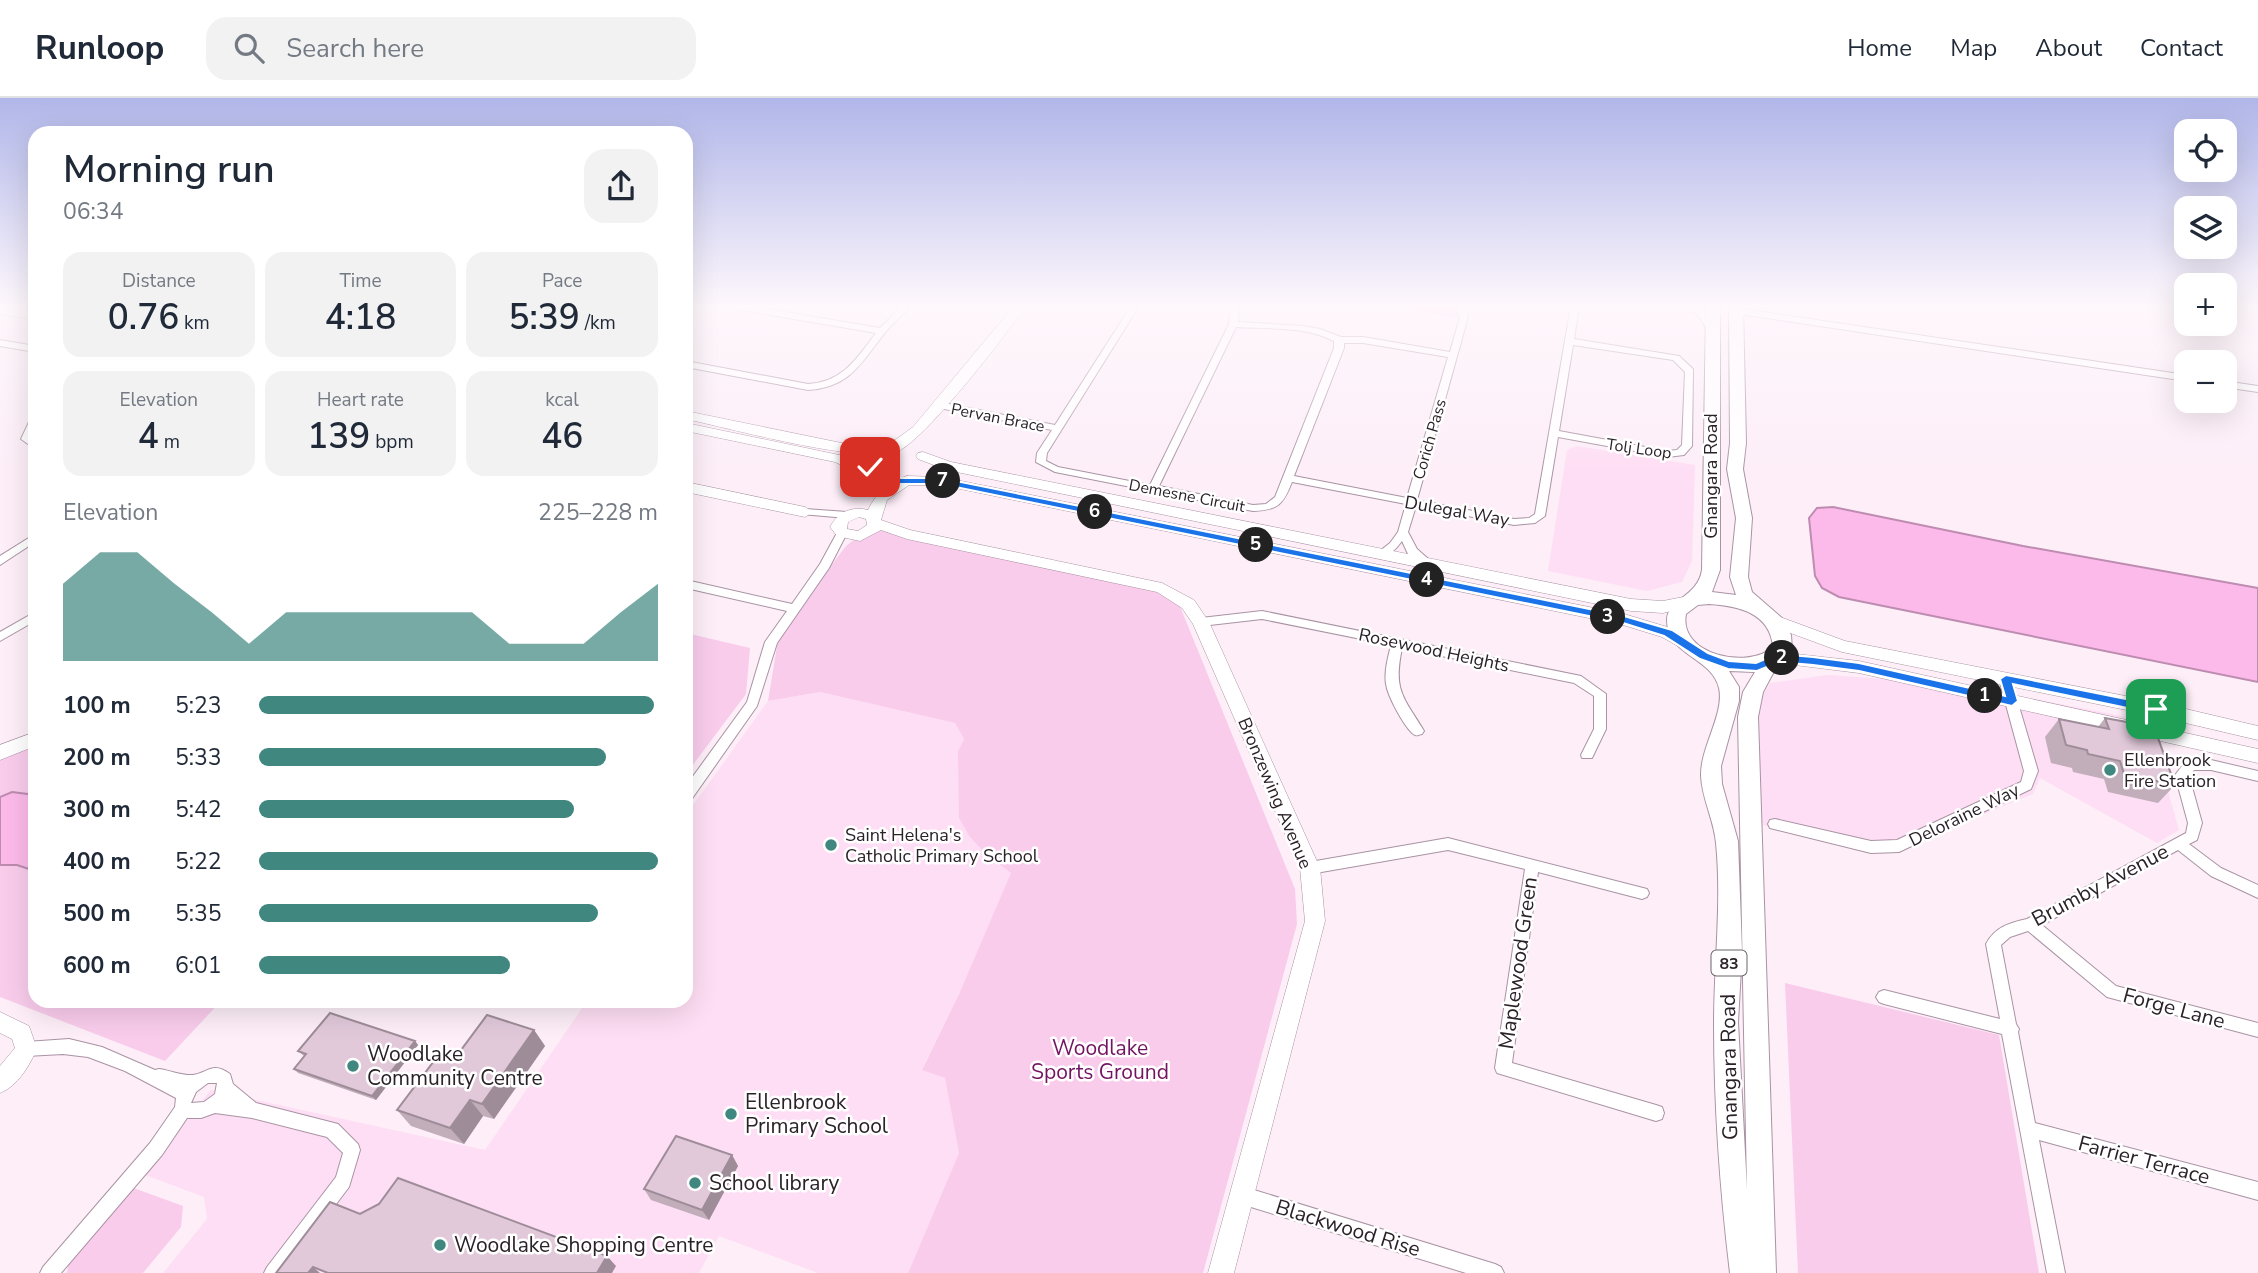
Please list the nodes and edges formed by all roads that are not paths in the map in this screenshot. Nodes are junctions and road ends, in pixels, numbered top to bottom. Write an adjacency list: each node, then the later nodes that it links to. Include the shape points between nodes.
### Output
1 (857, 361): 12 (street, via 827,386 808,387)
2 (978, 361): 16 (main road)
3 (1100, 361): 18 (street, Demesne Circuit)
4 (1215, 361): 27 (street)
5 (1334, 361): 24 (street, Demesne Circuit)
6 (1452, 361): 28 (street, Corich Pass)
7 (1565, 361): 20 (street, Dulegal Way)
8 (1681, 361): 20 (street, Tolj Loop, via 1690,371 1687,446 1680,453)
9 (1711, 361): 38 (main road, Gnangara Road / 83, via 1711,570 1704,591)
10 (1737, 361): 40 (main road, Gnangara Road, via 1735,469 1744,518 1739,577 1744,593)
11 (2074, 361): 13 (street)
12 (693, 365)
13 (2174, 376)
14 (2237, 386): 15 (street)
15 (2258, 389)
16 (944, 406): 18 (street, Pervan Brace); 21 (main road, via 908,440); 22 (main road, via 923,442)
17 (693, 416): 21 (main road, via 856,450)
18 (1058, 428): 27 (street, Demesne Circuit, via 1040,457 1047,466)
19 (693, 429): 23 (main road, via 839,460)
20 (1553, 433): 28 (street, Dulegal Way, via 1540,516 1531,522)
21 (890, 450): 22 (main road, via 908,449); 23 (main road, via 871,462)
22 (921, 455): 25 (main road, via 926,461 922,472); 34 (main road, via 947,466)
23 (875, 477): 25 (main road); 31 (main road, via 870,494)
24 (1288, 478): 27 (street, Demesne Circuit, via 1280,499 1269,507); 28 (street, Dulegal Way)
25 (905, 480): 30 (main road, via 881,498); 46 (main road, via 941,481 1624,620 1668,633)
26 (693, 488): 29 (main road)
27 (1153, 489)
28 (1411, 503): 32 (street, Corich Pass)
29 (805, 512): 31 (street)
30 (874, 523): 31 (main road); 31 (main road, Bronzewing Avenue, via 864,512); 43 (main road, Bronzewing Avenue, via 1162,588 1188,604)
31 (846, 525): 39 (street, via 825,565)
32 (1403, 532): 34 (street, Corich Pass); 36 (street, via 1412,551)
33 (28, 542): 35 (street)
34 (1382, 554): 36 (main road)
35 (0, 561)
36 (1428, 564): 38 (main road, via 1642,607)
37 (693, 586): 39 (street)
38 (1692, 601): 40 (main road, via 1726,597); 46 (main road, 83, via 1679,610 1678,630)
39 (793, 608): 57 (street, via 771,642 753,703)
40 (1757, 608): 42 (main road)
41 (28, 620): 44 (street)
42 (1772, 620): 47 (main road, 83, via 1784,640); 48 (main road, via 1842,646)
43 (1201, 622): 45 (street, Rosewood Heights, via 1262,615); 61 (main road, Bronzewing Avenue)
44 (0, 637)
45 (1397, 643): 50 (street, via 1390,675 1393,692); 54 (street, Rosewood Heights, via 1591,686 1600,694 1600,729)
46 (1704, 656): 47 (main road, via 1743,667); 84 (main road, Gnangara Road / 83, via 1729,687 1711,766 1727,841 1731,1173)
47 (1773, 661): 49 (main road, via 1859,667); 85 (main road, Gnangara Road / 83, via 1753,692 1748,717)
48 (2006, 679): 49 (street, Deloraine Way); 51 (main road)
49 (2012, 701): 55 (main road); 58 (street, Deloraine Way, via 2031,771 2026,785 1899,846 1871,847)
50 (1418, 731)
51 (2258, 733)
52 (28, 742): 53 (main road)
53 (0, 753)
54 (1587, 755)
55 (2258, 756)
56 (2258, 776): 59 (street, Brumby Avenue, via 2191,765 2182,775 2195,823 2192,836)
57 (693, 786)
58 (1776, 824)
59 (2178, 843): 62 (street, via 2216,872); 64 (street, Brumby Avenue)
60 (1532, 866): 61 (street, via 1448,844); 63 (street); 75 (street, Maplewood Green, via 1503,1068)
61 (1310, 868): 79 (main road, Bronzewing Avenue, via 1315,921)
62 (2258, 892)
63 (1642, 893)
64 (2030, 924): 67 (street, Brumby Avenue, via 2006,930 1993,944); 68 (street, Forge Lane, via 2112,992)
65 (1884, 997): 67 (street)
66 (0, 1022): 69 (main road, via 21,1033)
67 (2011, 1029): 76 (street, Brumby Avenue)
68 (2258, 1030)
69 (26, 1049): 70 (street, via 84,1049); 71 (main road)
70 (145, 1073): 73 (street)
71 (0, 1082)
72 (226, 1088): 73 (street); 73 (street, via 220,1076 208,1076); 74 (street)
73 (195, 1100): 74 (street); 80 (street)
74 (252, 1110): 77 (street, via 332,1130)
75 (1656, 1113)
76 (2029, 1129): 78 (street, Farrier Terrace); 86 (street, Brumby Avenue)
77 (352, 1150): 81 (street, via 343,1181)
78 (2258, 1191)
79 (1241, 1195): 82 (main road, Bronzewing Avenue); 83 (street, Blackwood Rise)
80 (49, 1273)
81 (273, 1273)
82 (1221, 1273)
83 (1495, 1273)
84 (1744, 1273)
85 (1762, 1273)
86 (2056, 1273)

